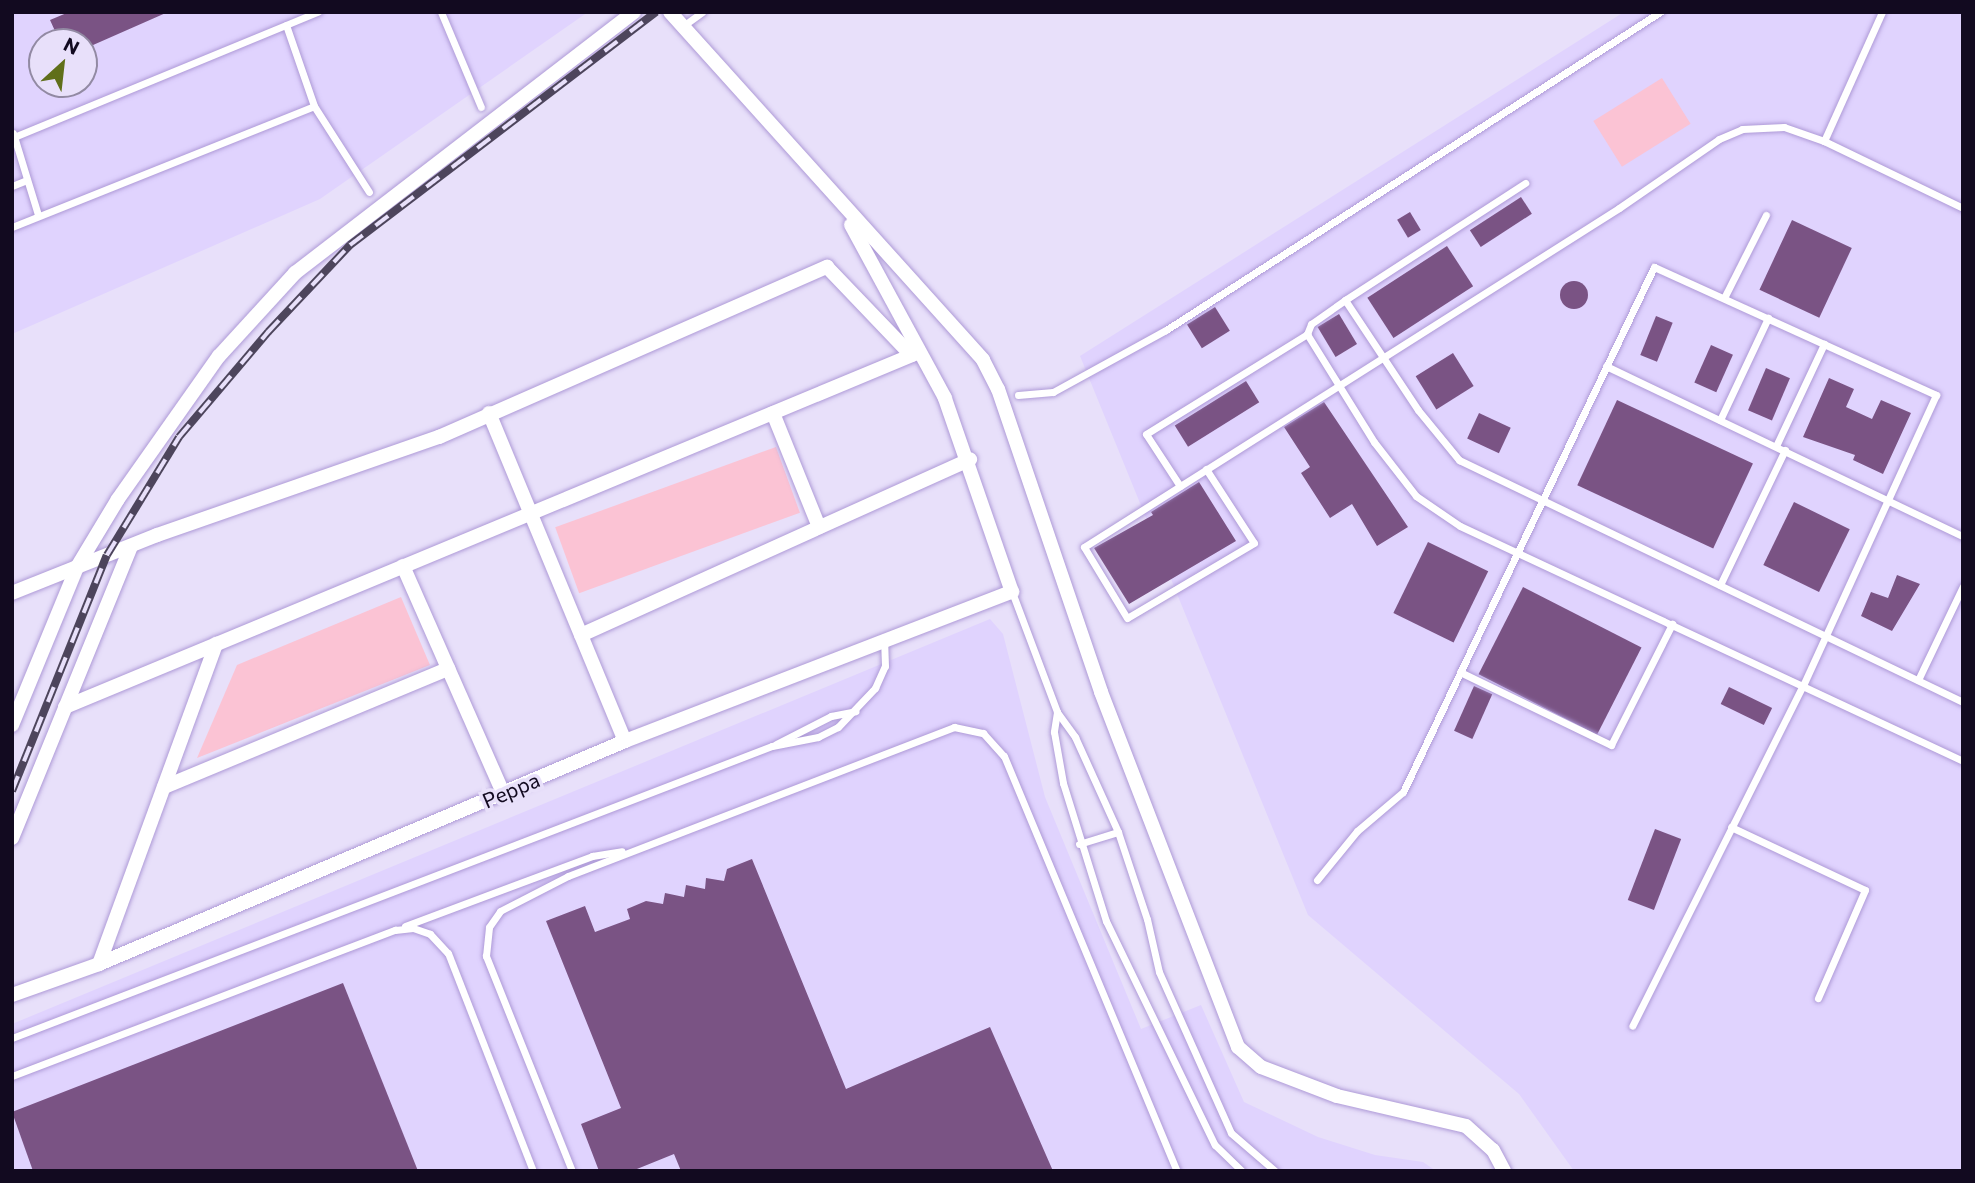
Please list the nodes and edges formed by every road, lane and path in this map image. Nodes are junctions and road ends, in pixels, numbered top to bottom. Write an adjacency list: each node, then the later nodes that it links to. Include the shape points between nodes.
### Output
1 (318, 12): 8 (lane)
2 (441, 12): 11 (lane)
3 (634, 12): 49 (street, via 295,273 219,356 118,499)
4 (670, 12): 9 (street)
5 (702, 12): 9 (lane)
6 (1660, 12): 32 (lane, via 1166,330 1053,392)
7 (1882, 12): 13 (lane)
8 (286, 25): 10 (lane); 12 (lane)
9 (682, 27): 18 (street)
10 (314, 106): 17 (lane); 20 (lane)
11 (481, 107)
12 (13, 135): 14 (lane)
13 (1824, 141): 19 (lane); 29 (lane, via 1784,127 1742,129 1719,139)
14 (27, 180): 16 (lane); 20 (lane)
15 (1525, 183): 24 (lane)
16 (12, 186)
17 (369, 192)
18 (841, 205): 28 (street); 91 (street, via 983,359 998,389 1101,692 1238,1047 1261,1067 1337,1096 1466,1126 1493,1150)
19 (1963, 208)
20 (38, 215): 22 (lane)
21 (1766, 215): 23 (lane)
22 (12, 227)
23 (1724, 299): 25 (lane); 30 (lane, via 1654,267)
24 (1345, 300): 26 (lane, via 1311,324); 29 (lane)
25 (1768, 318): 27 (lane); 35 (lane)
26 (1307, 334): 31 (lane); 40 (lane, via 1146,434)
27 (1824, 344): 36 (lane); 41 (lane, via 1936,395)
28 (915, 354): 33 (street, via 827,267); 34 (street); 38 (street, via 945,398)
29 (1382, 357): 31 (lane); 42 (lane, via 1459,460)
30 (1606, 366): 35 (lane); 42 (lane)
31 (1340, 385): 39 (lane); 47 (lane, via 1374,442 1416,496 1460,526)
32 (1018, 395)
33 (489, 413): 43 (street); 46 (street, via 439,437)
34 (773, 413): 43 (street); 44 (street)
35 (1720, 420): 36 (lane)
36 (1776, 446): 37 (lane)
37 (1785, 450): 41 (lane); 50 (lane)
38 (970, 459): 44 (street); 52 (street)
39 (1206, 470): 40 (lane); 40 (lane, via 1254,543 1128,618 1084,547)
40 (1180, 486)
41 (1888, 499): 45 (lane); 56 (lane)
42 (1541, 502): 47 (lane); 50 (lane)
43 (530, 513): 48 (street); 55 (street)
44 (819, 527): 55 (street)
45 (1963, 536)
46 (131, 546): 49 (street); 64 (street)
47 (1517, 553): 54 (lane); 60 (lane)
48 (403, 566): 58 (street); 59 (street)
49 (77, 567): 53 (street); 67 (street)
50 (1720, 586): 56 (lane)
51 (1963, 586): 61 (lane)
52 (1012, 592): 57 (street, Peppa); 66 (lane)
53 (12, 593)
54 (1672, 624): 60 (lane, via 1611,745); 62 (lane)
55 (581, 635): 68 (street)
56 (1826, 635): 61 (lane); 62 (lane)
57 (883, 642): 65 (lane, via 887,659 881,676); 68 (street, Peppa)
58 (216, 644): 64 (street); 71 (street)
59 (448, 669): 71 (street); 72 (street)
60 (1460, 672): 78 (lane, via 1403,792 1357,831)
61 (1919, 680): 63 (lane)
62 (1802, 685): 70 (lane); 73 (lane)
63 (1963, 702)
64 (65, 707): 75 (street)
65 (856, 711): 69 (lane, via 820,720); 69 (lane, via 818,737)
66 (1057, 712): 74 (lane, via 1075,737); 76 (lane, via 1054,732)
67 (12, 725)
68 (625, 741): 72 (street, Peppa)
69 (772, 746): 84 (lane)
70 (1963, 761)
71 (164, 787): 80 (street)
72 (503, 793): 80 (street, Peppa)
73 (1731, 827): 82 (lane, via 1865,890); 83 (lane)
74 (1118, 832): 76 (lane); 90 (lane, via 1159,972 1231,1133)
75 (12, 838)
76 (1079, 844): 89 (lane, via 1114,940 1215,1145)
77 (640, 848): 79 (lane, via 592,856); 87 (lane, via 507,905 486,936 486,956); 88 (lane, via 954,727 983,733 1004,757)
78 (1317, 880)
79 (395, 930): 85 (lane); 86 (lane, via 422,931 448,953)
80 (99, 964): 81 (street, Peppa)
81 (12, 995)
82 (1818, 998)
83 (1632, 1026)
84 (12, 1038)
85 (12, 1076)
86 (534, 1171)
87 (572, 1171)
88 (1177, 1171)
89 (1242, 1171)
90 (1275, 1171)
91 (1504, 1171)

